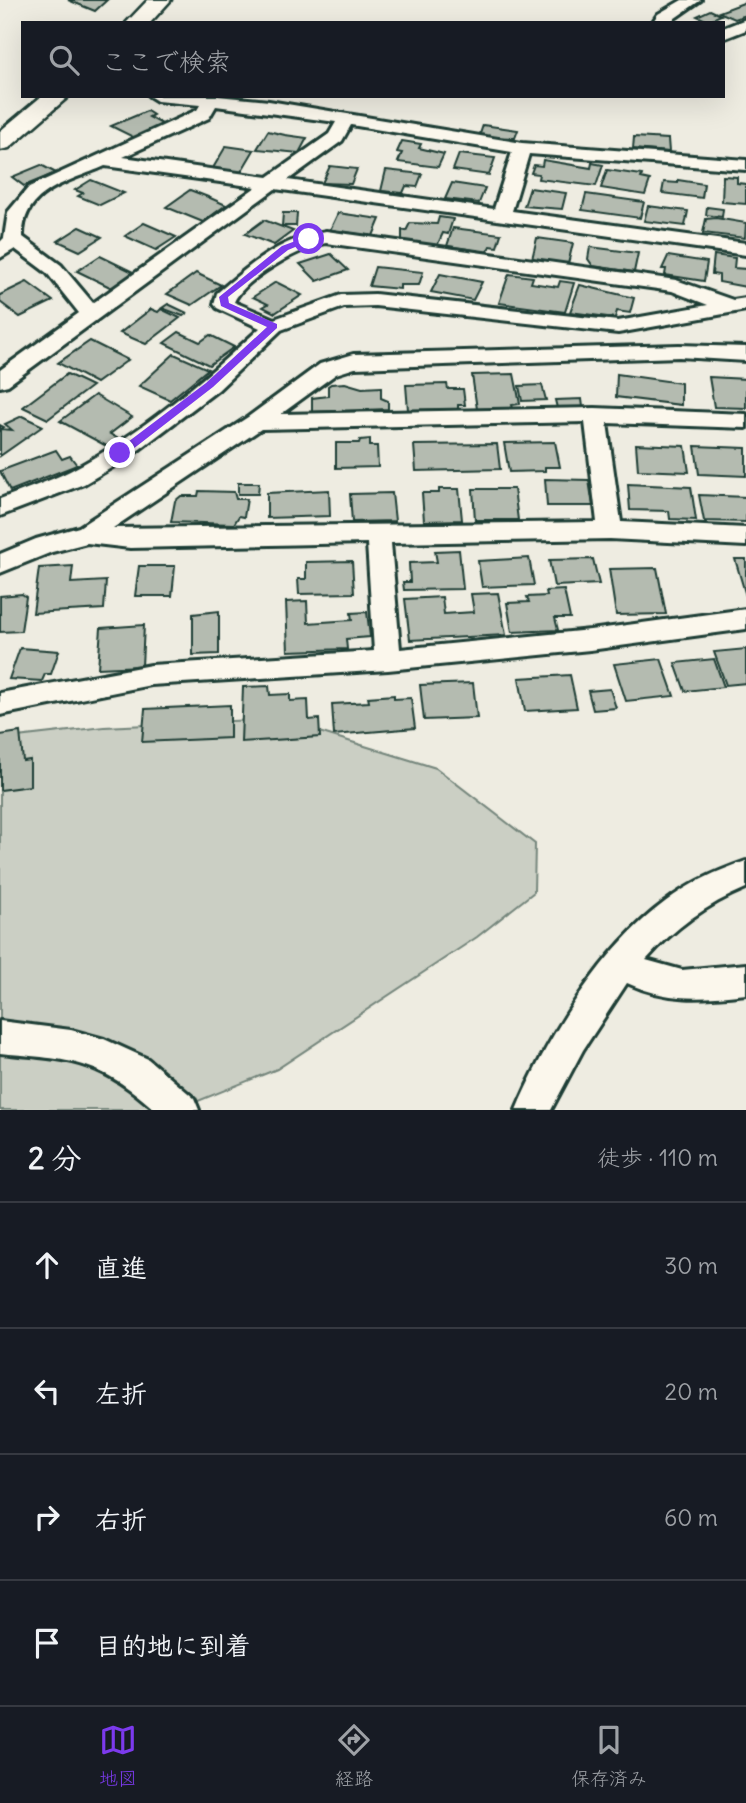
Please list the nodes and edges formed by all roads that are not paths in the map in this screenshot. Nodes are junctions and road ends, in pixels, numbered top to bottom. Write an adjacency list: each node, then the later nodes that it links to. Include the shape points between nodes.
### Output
1 (160, 0): 3 (main road)
2 (693, 0): 4 (street)
3 (138, 21)
4 (661, 21)
5 (746, 24): 6 (street)
6 (725, 33)
7 (55, 98): 11 (main road)
8 (184, 98): 9 (street)
9 (212, 100): 10 (street); 13 (street, via 203,114)
10 (345, 121): 12 (street); 15 (street, via 336,137)
11 (0, 143)
12 (522, 148): 14 (street); 16 (street)
13 (103, 160): 15 (street); 17 (street, via 22,201)
14 (746, 165)
15 (268, 184): 16 (street); 20 (street)
16 (501, 216): 18 (street)
17 (7, 246): 20 (street, via 54,269)
18 (746, 249)
19 (740, 305): 21 (street, via 618,327 352,300); 21 (street, via 676,286 326,237 285,248 224,297 224,304 236,312)
20 (91, 314): 23 (street)
21 (274, 326): 27 (street, via 210,385 120,453 76,478)
22 (746, 354): 26 (street, via 679,351 354,361 328,369)
23 (0, 380)
24 (595, 415): 25 (street); 26 (street); 28 (street)
25 (746, 421)
26 (256, 422): 29 (street)
27 (0, 508)
28 (610, 530): 30 (street); 31 (street)
29 (87, 534): 30 (street, via 130,539); 32 (street)
30 (379, 534): 34 (street)
31 (746, 537)
32 (0, 564)
33 (746, 619): 34 (street)
34 (388, 660): 35 (street, via 150,675)
35 (0, 704)
36 (746, 874): 37 (street, via 725,881 680,910 639,944)
37 (623, 964): 38 (street, via 649,981 679,986); 41 (street)
38 (746, 979)
39 (0, 1037): 40 (street, via 101,1051 137,1072)
40 (182, 1110)
41 (533, 1110)

